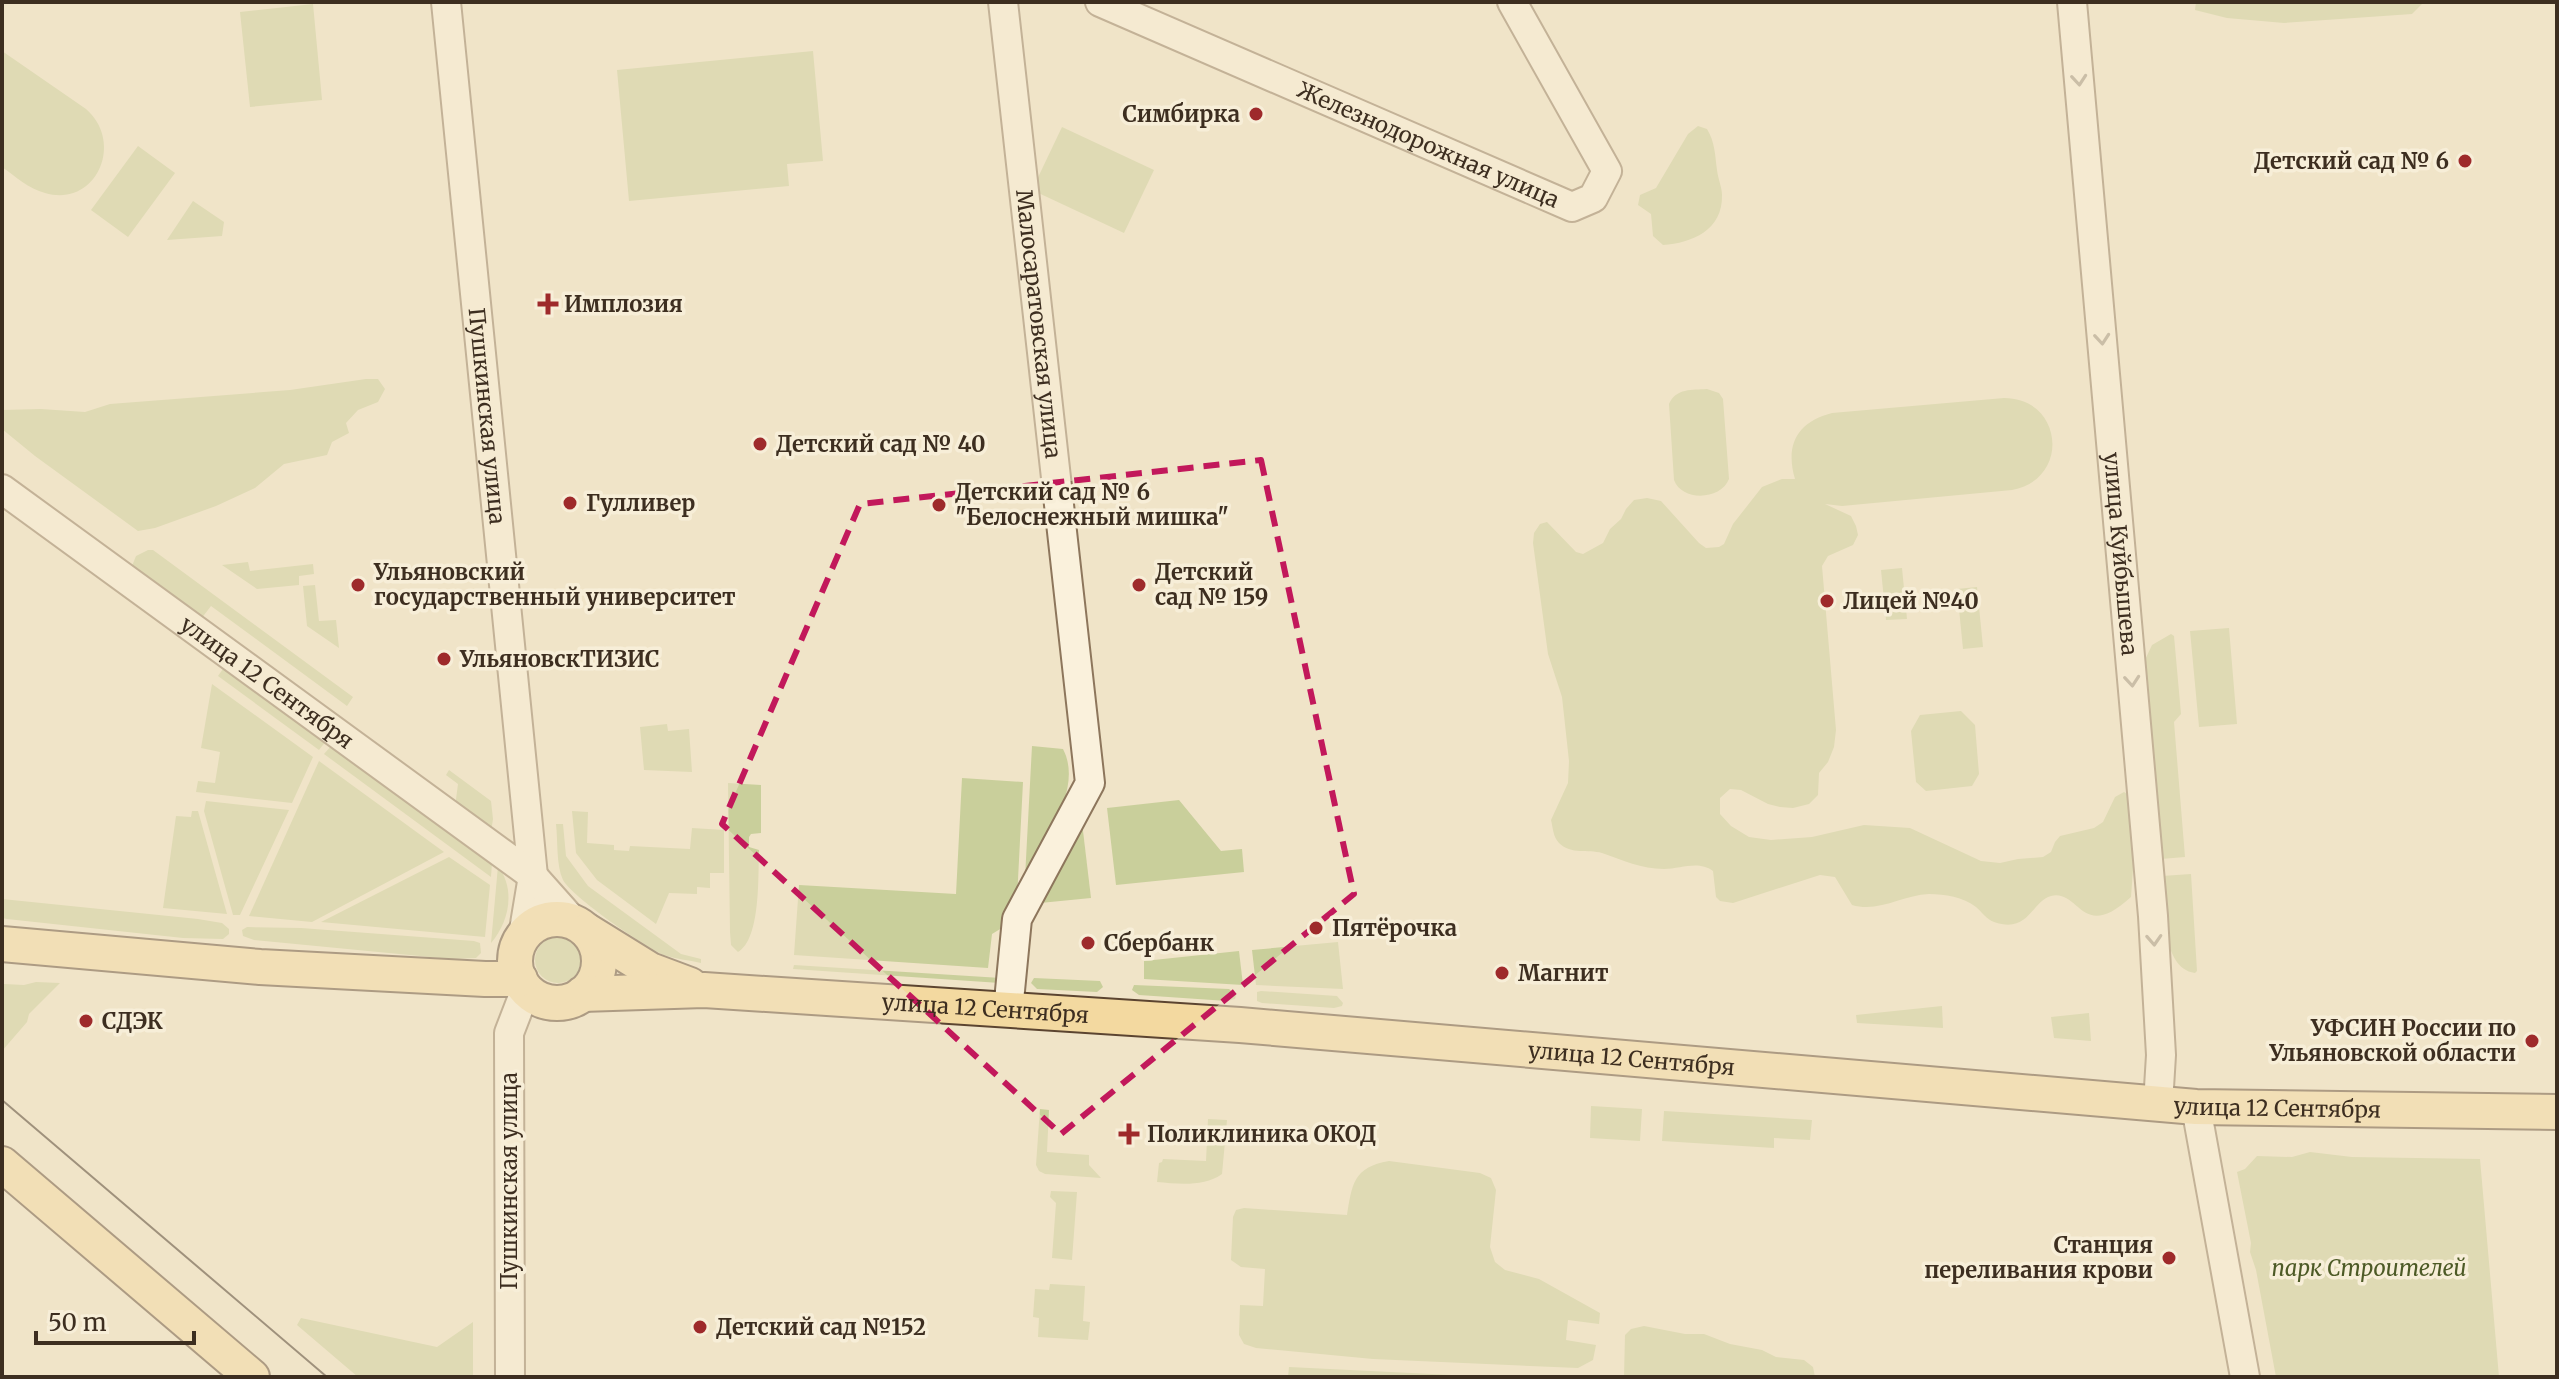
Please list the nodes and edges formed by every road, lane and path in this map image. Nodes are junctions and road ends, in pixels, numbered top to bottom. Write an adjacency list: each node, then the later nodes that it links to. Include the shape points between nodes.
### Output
1 (446, 2): 7 (street, Пушкинская улица)
2 (1003, 2): 14 (street, Малосаратовская улица, via 1090,783 1017,919)
3 (1100, 2): 4 (street, Железнодорожная улица, via 1572,207 1593,198 1607,171)
4 (1512, 2)
5 (2072, 2): 15 (street, улица Куйбышева, one-way to 15, via 2157,983)
6 (2, 489): 7 (street, улица 12 Сентября)
7 (533, 876): 8 (street); 9 (street, Пушкинская улица)
8 (581, 927): 9 (main road, via 546,920); 12 (main road, улица 12 Сентября, via 650,970); 13 (main road, via 597,946 599,964 594,981)
9 (523, 936): 11 (main road, via 516,964)
10 (2, 944): 11 (main road)
11 (523, 984): 13 (main road, via 547,1002); 20 (street, Пушкинская улица, via 509,1033)
12 (704, 990): 13 (main road, улица 12 Сентября); 14 (main road, улица 12 Сентября)
13 (582, 994)
14 (1008, 1011): 15 (main road, улица 12 Сентября, via 1256,1027)
15 (2158, 1104): 16 (main road, улица 12 Сентября)
16 (2196, 1107): 17 (main road, улица 12 Сентября); 21 (street)
17 (2557, 1112)
18 (2, 1164): 19 (main road)
19 (252, 1377)
20 (510, 1377)
21 (2245, 1377)

